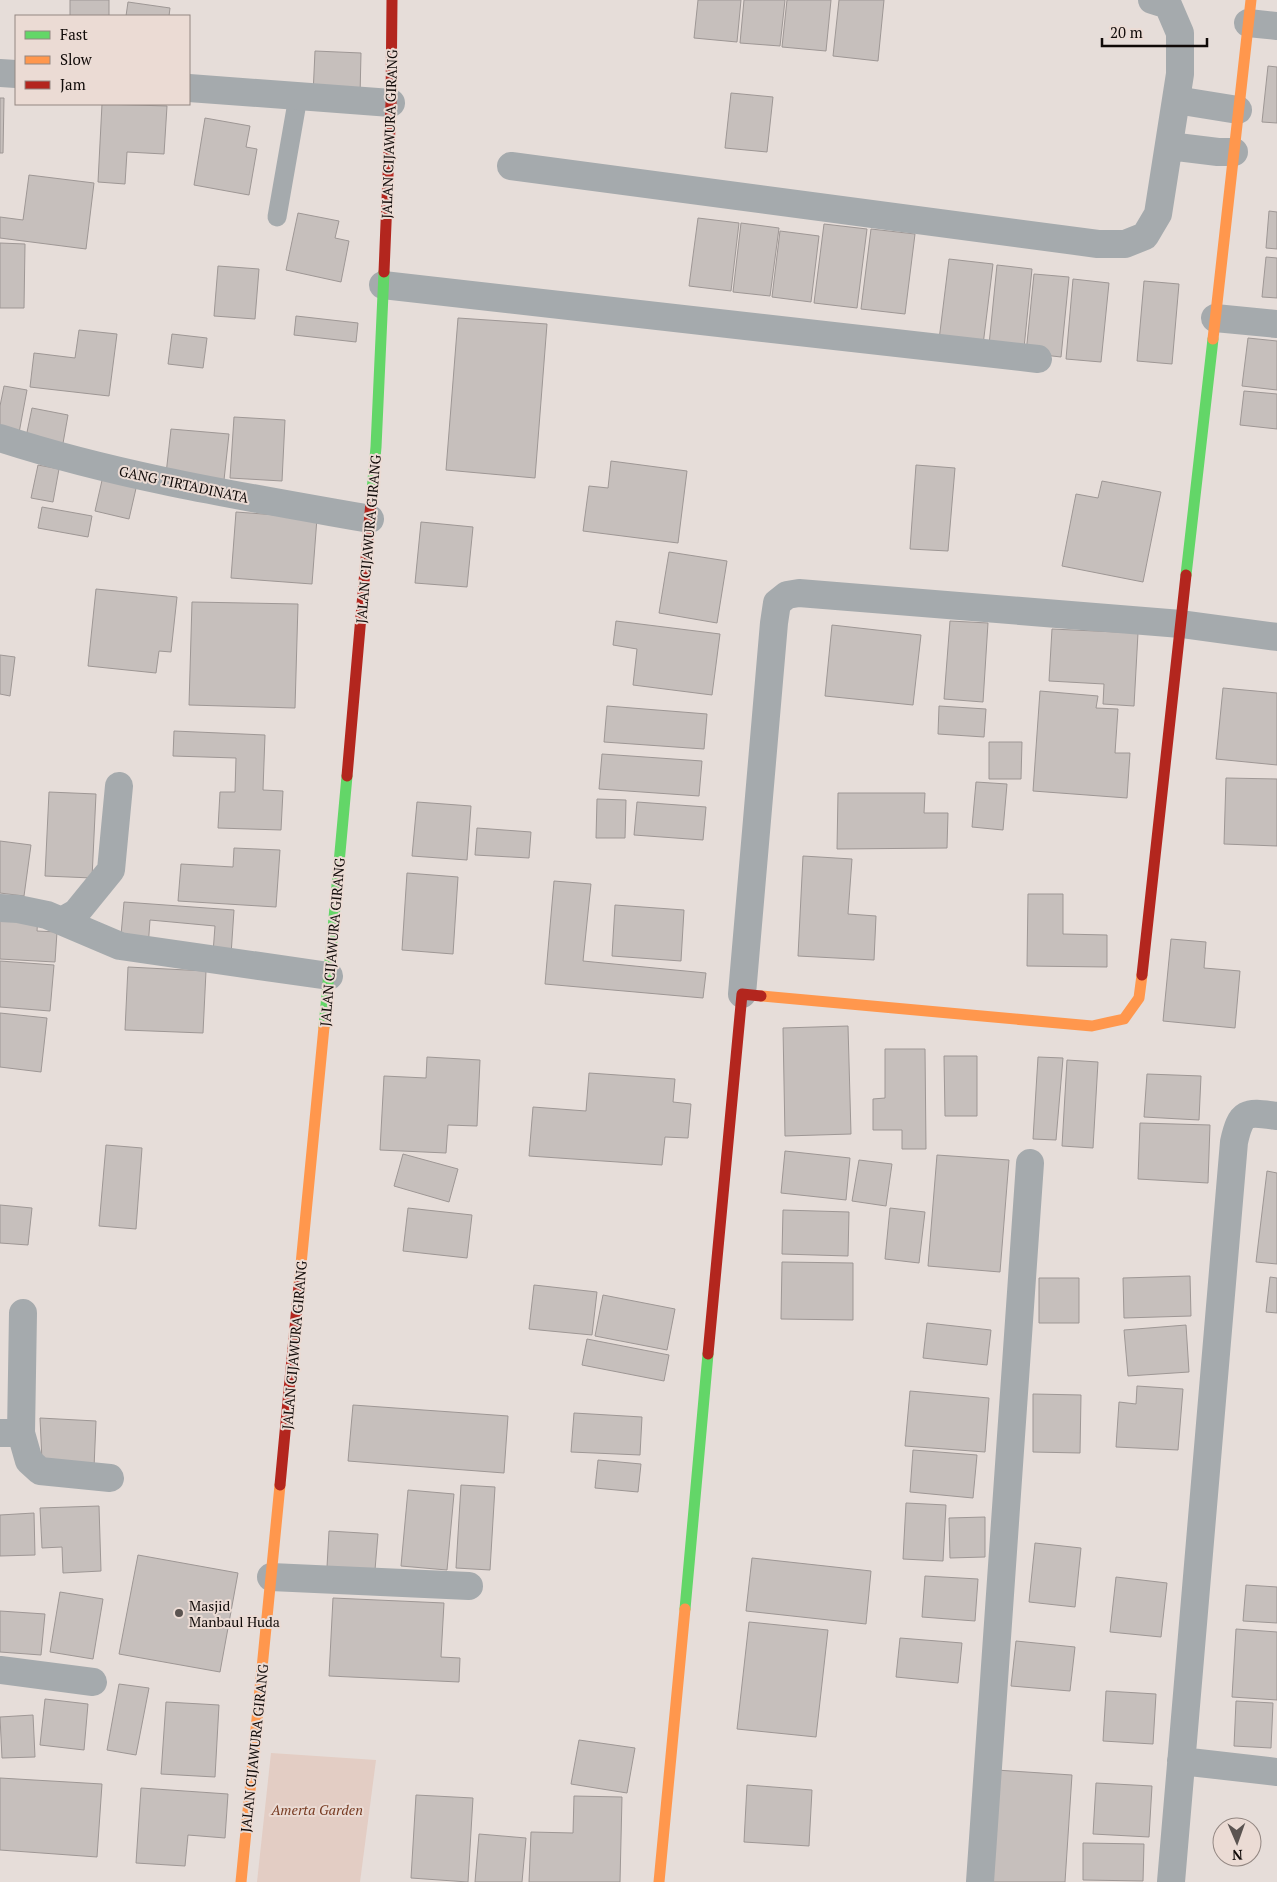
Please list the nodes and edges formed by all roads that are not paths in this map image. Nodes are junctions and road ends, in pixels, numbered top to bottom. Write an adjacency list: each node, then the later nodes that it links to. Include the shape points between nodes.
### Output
1 (392, 0): 10 (street, JALAN CIJAWURA GIRANG)
2 (1152, 0): 9 (street, via 1168,4 1180,33)
3 (1250, 11): 4 (street); 11 (street)
4 (1277, 26)
5 (0, 73): 6 (street)
6 (15, 74)
7 (190, 88): 8 (street)
8 (298, 97): 10 (street); 15 (lane)
9 (1176, 100): 11 (street); 12 (street)
10 (391, 104): 16 (street, JALAN CIJAWURA GIRANG)
11 (1238, 110): 13 (street)
12 (1169, 146): 13 (street); 14 (street, via 1158,214 1145,236 1125,244 1098,244)
13 (1234, 152): 17 (street)
14 (512, 166)
15 (277, 217)
16 (383, 285): 19 (street); 21 (street, JALAN CIJAWURA GIRANG)
17 (1215, 318): 18 (street); 22 (street)
18 (1277, 324)
19 (1038, 360)
20 (0, 438): 21 (street, GANG TIRTADINATA, via 42,452 175,484)
21 (370, 519): 27 (street, JALAN CIJAWURA GIRANG)
22 (1181, 624): 23 (street); 28 (street, via 1139,998 1124,1019 1092,1026); 28 (street, via 800,593 787,595 777,603)
23 (1277, 636)
24 (119, 786): 26 (street, via 111,870 76,913)
25 (0, 908): 26 (street, via 47,915)
26 (62, 921): 27 (street, via 120,946)
27 (329, 976): 34 (street, JALAN CIJAWURA GIRANG)
28 (742, 994): 41 (street)
29 (1277, 1116): 38 (street, via 1246,1114 1238,1124 1234,1142)
30 (1030, 1163): 42 (street)
31 (23, 1313): 32 (street)
32 (10, 1433): 33 (street, via 40,1471)
33 (110, 1478)
34 (271, 1577): 35 (street); 40 (street, JALAN CIJAWURA GIRANG)
35 (469, 1586)
36 (0, 1670): 37 (street)
37 (93, 1682)
38 (1181, 1761): 39 (street); 43 (street)
39 (1277, 1772)
40 (241, 1882)
41 (659, 1882)
42 (980, 1882)
43 (1171, 1882)

